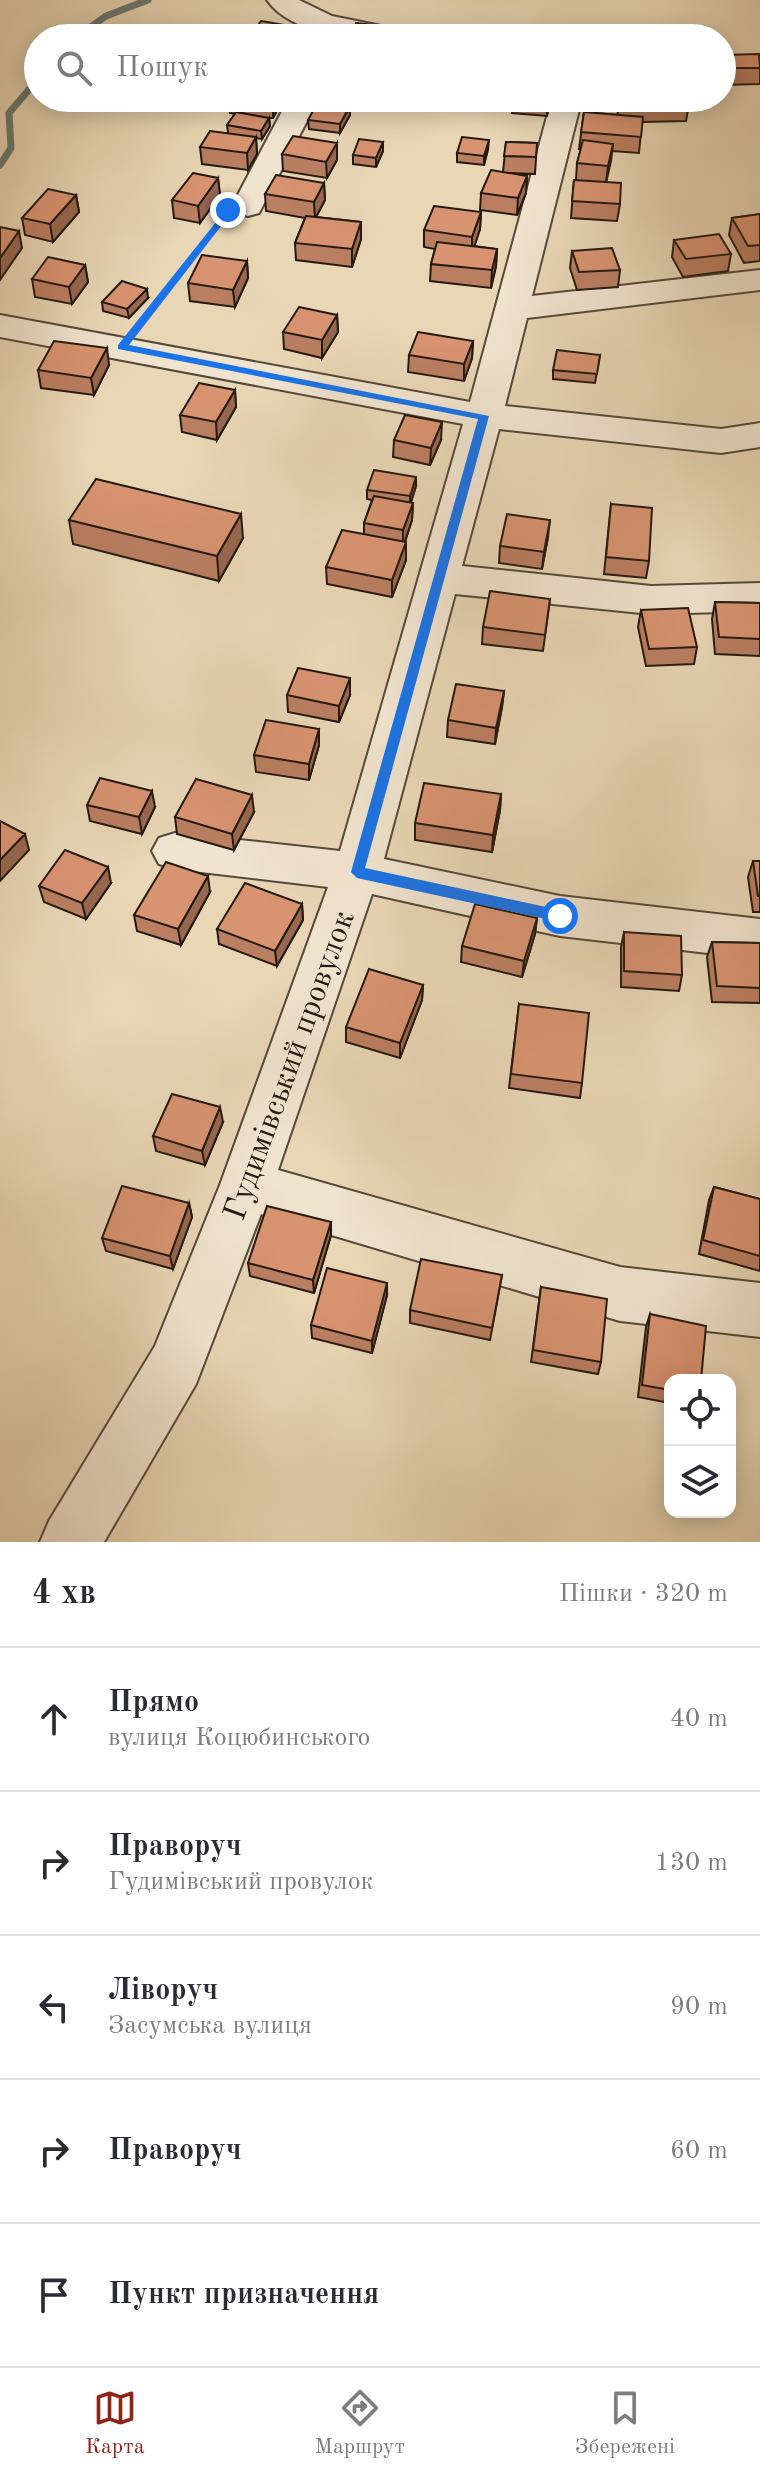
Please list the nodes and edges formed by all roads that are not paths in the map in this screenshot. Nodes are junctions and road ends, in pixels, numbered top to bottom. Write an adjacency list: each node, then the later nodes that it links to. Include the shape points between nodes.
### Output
1 (281, 0): 2 (street)
2 (322, 24)
3 (297, 112): 5 (street)
4 (563, 112): 7 (street, Гудимівський провулок)
5 (248, 206)
6 (760, 280): 7 (street)
7 (511, 309): 9 (street, Гудимівський провулок)
8 (0, 326): 9 (street)
9 (484, 416): 10 (street, via 721,441); 11 (street, Гудимівський провулок)
10 (760, 435)
11 (437, 578): 12 (street, via 651,600); 14 (street, Гудимівський провулок)
12 (760, 597)
13 (175, 851): 14 (street)
14 (357, 872): 15 (street, via 560,916); 16 (street, Гудимівський провулок)
15 (760, 939)
16 (246, 1185): 17 (street, via 620,1294); 18 (street, Гудимівський провулок, via 176,1364)
17 (760, 1310)
18 (70, 1542)

